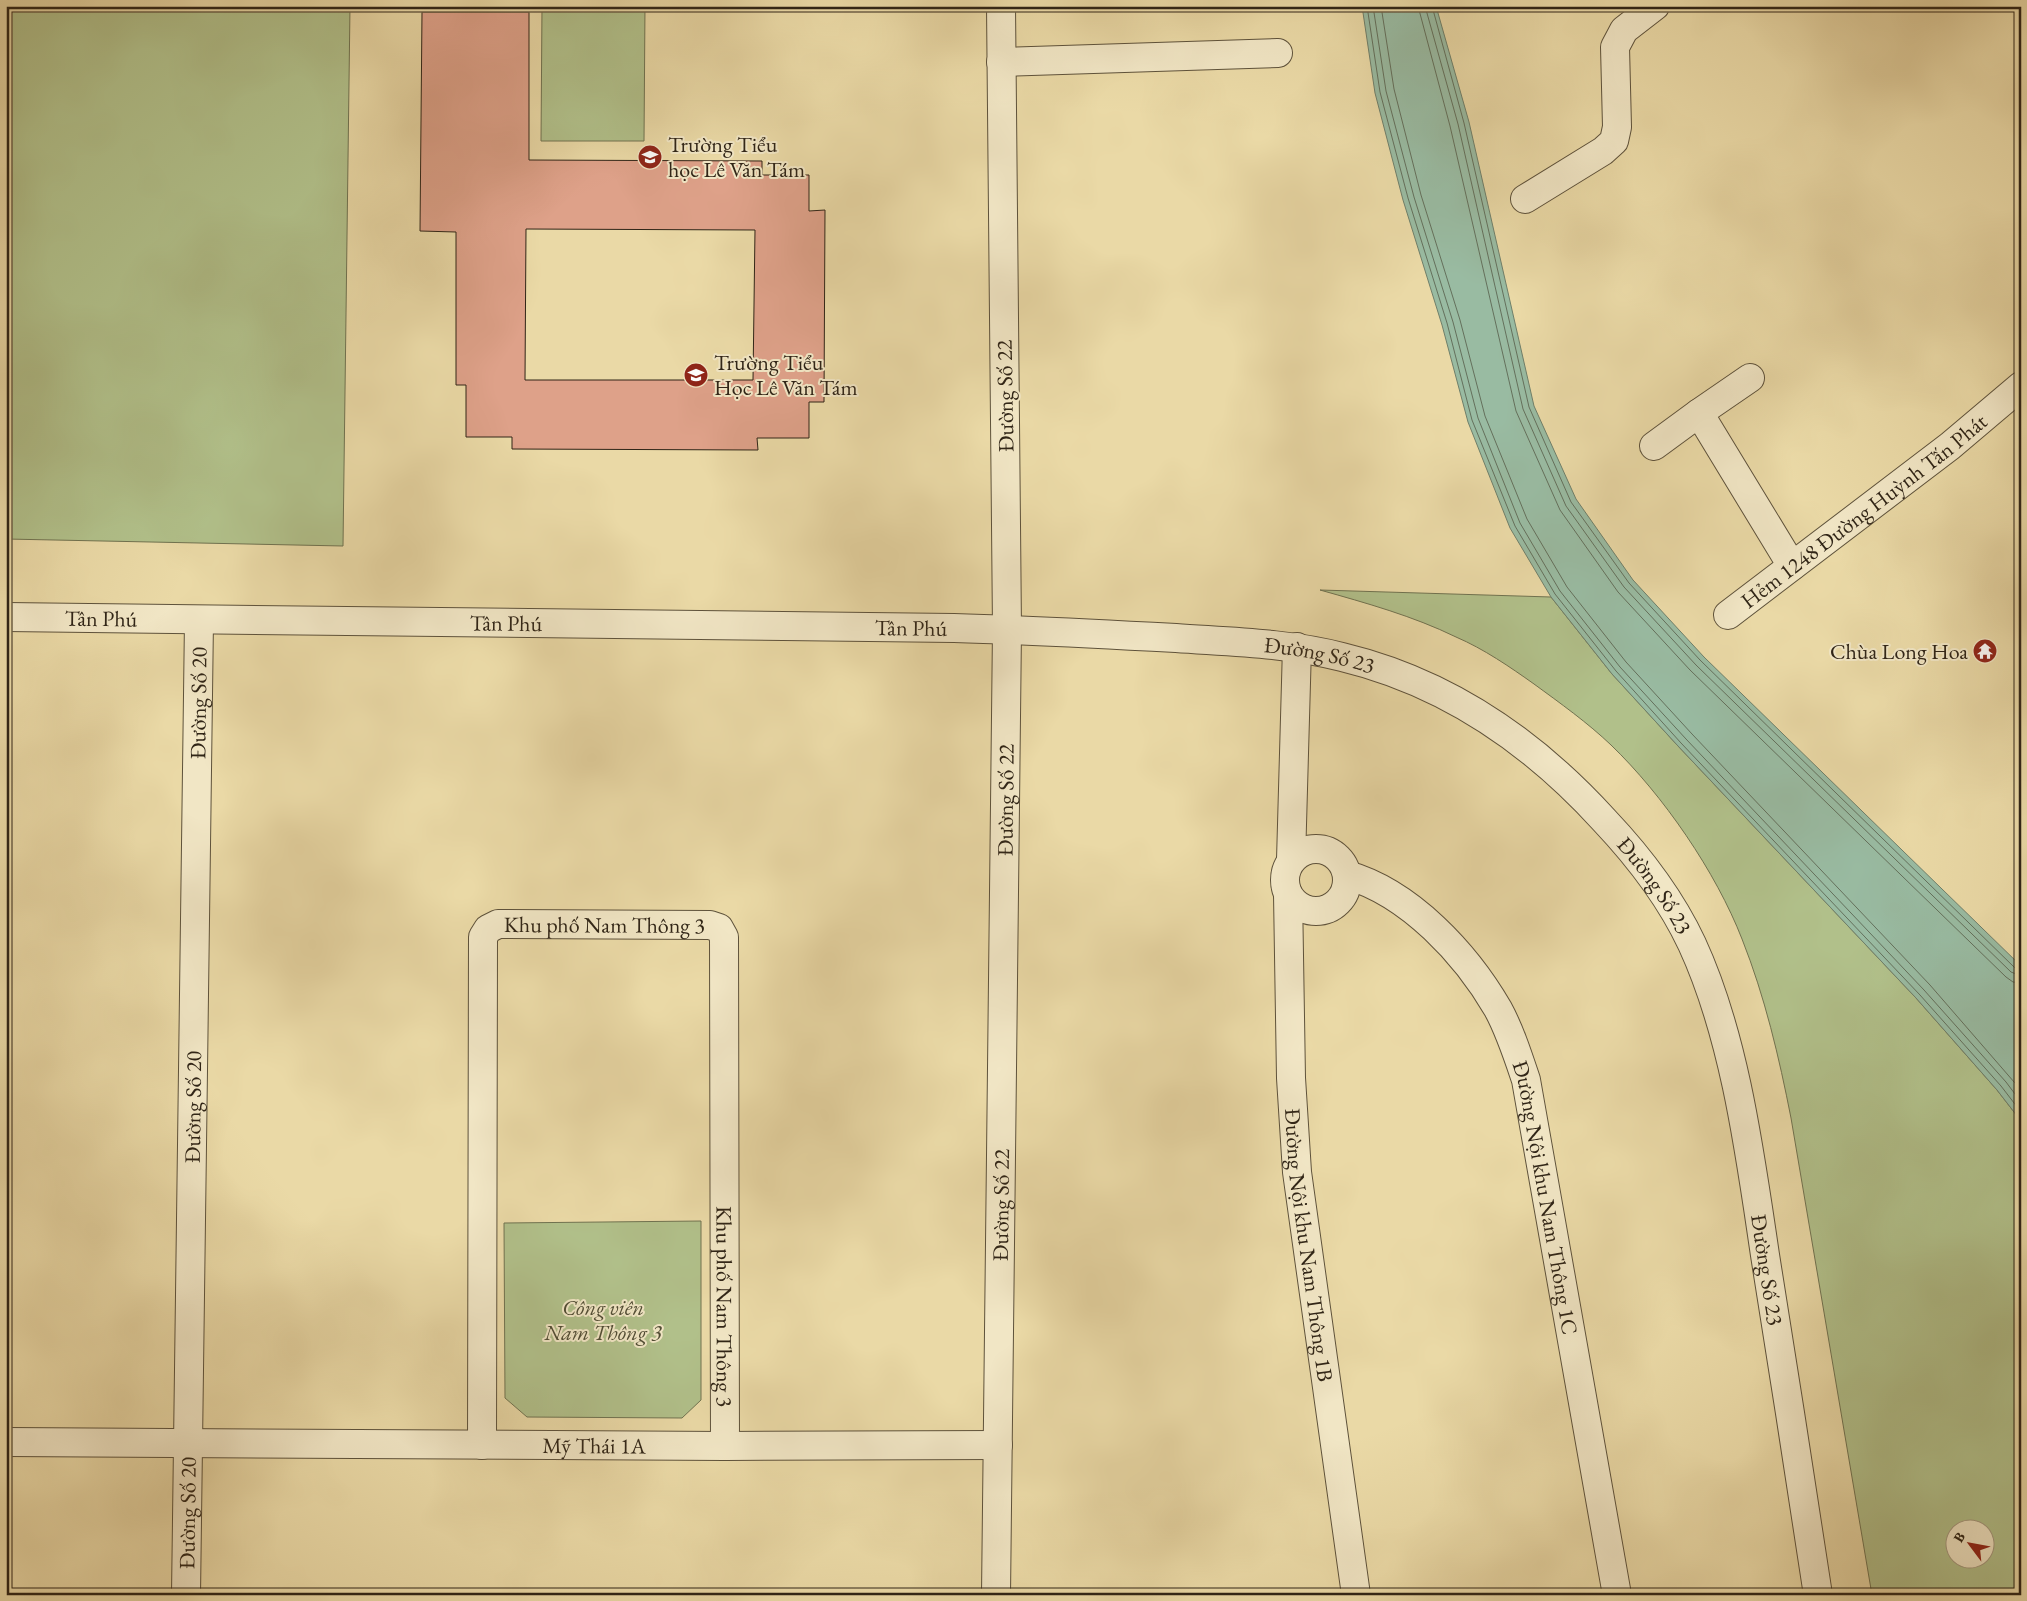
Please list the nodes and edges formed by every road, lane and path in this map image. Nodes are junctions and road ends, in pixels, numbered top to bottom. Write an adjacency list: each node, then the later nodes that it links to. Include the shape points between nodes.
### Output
1 (1001, 6): 4 (street, Đường Số 22)
2 (1655, 6): 5 (street, via 1624,30 1615,47 1617,127 1614,141 1603,152)
3 (1278, 53): 4 (street)
4 (1001, 62): 14 (street, Đường Số 22)
5 (1525, 199)
6 (1750, 378): 8 (street)
7 (2021, 386): 10 (street, Hẻm 1248 Đường Huỳnh Tấn Phát, via 1950,446)
8 (1699, 413): 9 (street); 10 (street)
9 (1654, 446)
10 (1792, 566): 11 (street, Hẻm 1248 Đường Huỳnh Tấn Phát)
11 (1728, 615)
12 (6, 617): 13 (street, Tân Phú)
13 (199, 620): 14 (street, Tân Phú); 20 (street, Đường Số 20)
14 (1007, 629): 15 (street, Đường Số 23); 22 (street, Đường Số 22)
15 (1297, 647): 16 (street); 28 (street, Đường Số 23, via 1344,657 1406,678 1459,702 1496,724 1542,759 1591,805 1639,860 1679,918 1708,986 1745,1128)
16 (1291, 860): 17 (street, via 1312,848 1325,850 1341,860); 18 (street, via 1285,875)
17 (1347, 875): 18 (street, via 1340,900 1323,910 1303,908); 27 (street, Đường Nội khu Nam Thông 1C, via 1383,890 1443,938 1478,979 1498,1010 1515,1046 1526,1080)
18 (1288, 894): 26 (street, Đường Nội khu Nam Thông 1B, via 1291,1078 1297,1172)
19 (6, 1442): 20 (street, Mỹ Thái 1A)
20 (189, 1444): 21 (street, Mỹ Thái 1A); 24 (street, Đường Số 20)
21 (482, 1445): 23 (street, Mỹ Thái 1A); 23 (street, Khu phố Nam Thông 3, via 483,937 488,929 498,924 710,924 719,928 724,937)
22 (998, 1445): 23 (street, Mỹ Thái 1A); 25 (street, Đường Số 22)
23 (725, 1446)
24 (186, 1595)
25 (996, 1595)
26 (1356, 1595)
27 (1617, 1595)
28 (1818, 1595)

